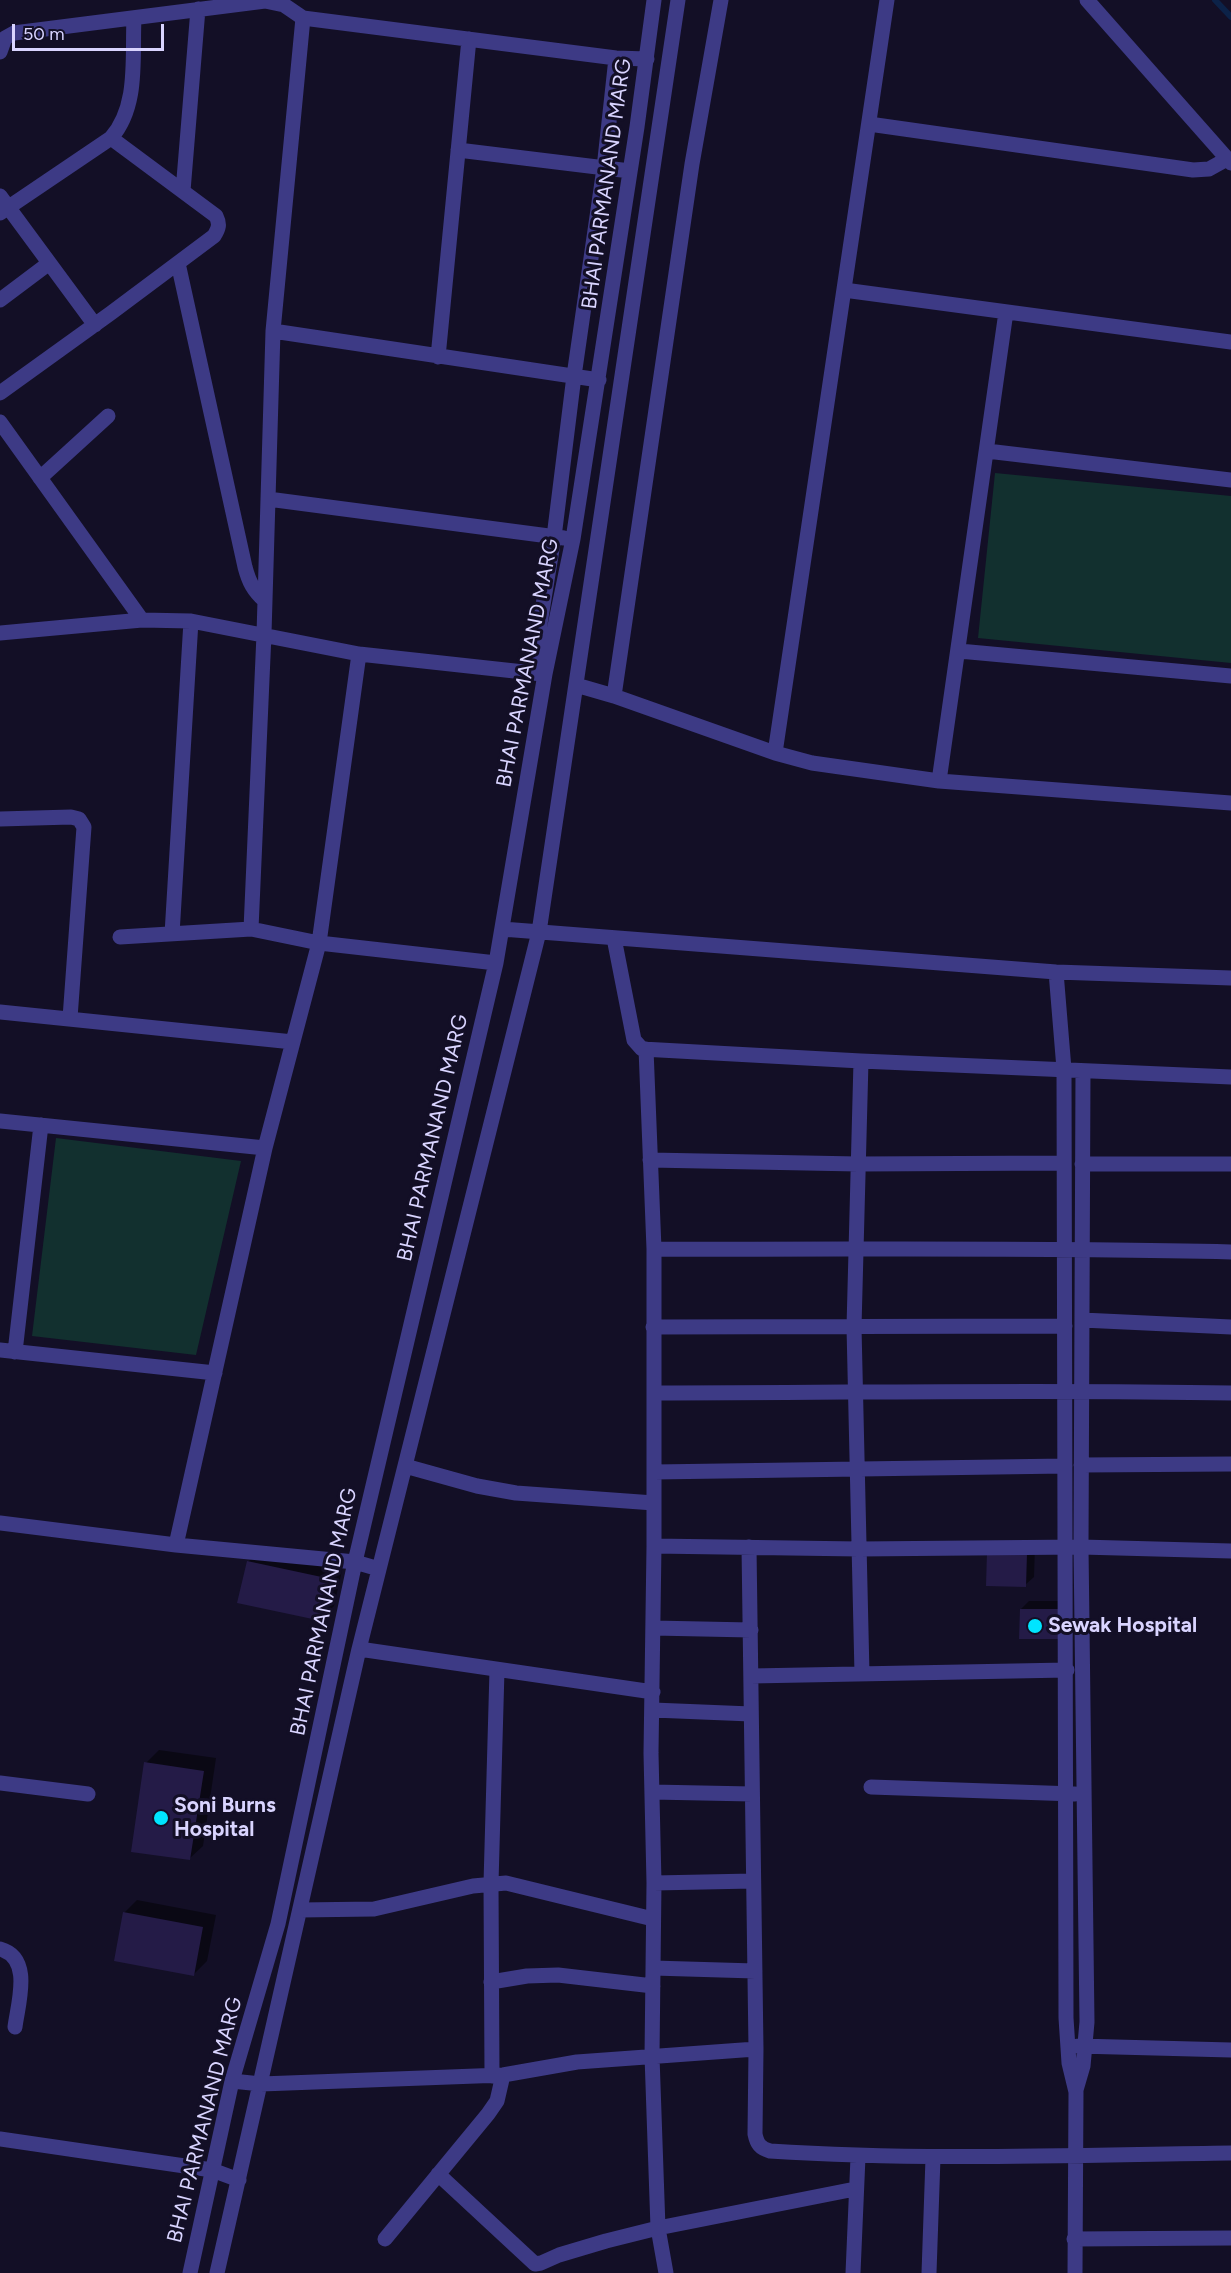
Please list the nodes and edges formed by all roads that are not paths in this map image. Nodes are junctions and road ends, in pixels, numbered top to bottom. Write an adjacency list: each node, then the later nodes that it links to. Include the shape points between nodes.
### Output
1 (654, 0): 13 (street, BHAI PARMANAND MARG)
2 (678, 0): 51 (street, BHAI PARMANAND MARG)
3 (721, 0): 52 (street, via 690,176)
4 (887, 0): 14 (street)
5 (1087, 0): 17 (street)
6 (284, 2): 7 (street); 9 (street)
7 (198, 9): 8 (street); 20 (street)
8 (134, 18): 11 (street, via 14,33 4,38); 15 (street, via 131,94 122,126)
9 (303, 18): 10 (street); 28 (street)
10 (469, 39): 12 (street); 16 (street)
11 (0, 52)
12 (616, 58): 13 (street); 18 (street)
13 (646, 59): 19 (street, BHAI PARMANAND MARG)
14 (869, 124): 17 (street, via 1193,170); 24 (street)
15 (111, 138): 20 (street); 21 (street)
16 (458, 150): 18 (street); 30 (street)
17 (1229, 161)
18 (604, 168): 19 (street); 31 (street)
19 (630, 171): 32 (street, BHAI PARMANAND MARG)
20 (183, 191): 22 (street, via 219,221 214,236)
21 (2, 206): 23 (street)
22 (178, 263): 27 (street); 42 (street, via 249,583)
23 (48, 264): 25 (street); 27 (street)
24 (844, 290): 26 (street); 53 (street)
25 (0, 300)
26 (1006, 312): 29 (street); 36 (street)
27 (95, 325): 33 (street)
28 (273, 331): 30 (street); 39 (street)
29 (1231, 342)
30 (438, 357): 31 (street)
31 (574, 376): 32 (street); 40 (street)
32 (599, 380): 41 (street, BHAI PARMANAND MARG)
33 (0, 393)
34 (108, 416): 37 (street)
35 (0, 422): 37 (street)
36 (987, 452): 38 (street); 47 (street)
37 (40, 478): 43 (street)
38 (1231, 480)
39 (268, 499): 40 (street); 42 (street)
40 (554, 537): 41 (street); 49 (street)
41 (573, 539): 49 (street, BHAI PARMANAND MARG)
42 (265, 601): 46 (street)
43 (142, 620): 44 (street); 45 (street)
44 (191, 621): 46 (street); 60 (street)
45 (0, 633)
46 (264, 634): 48 (street); 57 (street)
47 (959, 651): 50 (street); 54 (street)
48 (359, 654): 49 (street); 63 (street)
49 (539, 674): 58 (street, BHAI PARMANAND MARG)
50 (1231, 676)
51 (576, 685): 52 (street); 59 (street, BHAI PARMANAND MARG)
52 (614, 696): 53 (street)
53 (775, 753): 54 (street, via 812,763)
54 (939, 781): 55 (street)
55 (1231, 803)
56 (0, 819): 68 (street, via 71,817 79,819 84,827)
57 (251, 929): 60 (street); 63 (street)
58 (502, 929): 59 (street); 64 (street, BHAI PARMANAND MARG)
59 (539, 932): 62 (street); 102 (street, BHAI PARMANAND MARG)
60 (172, 934): 61 (street)
61 (120, 937)
62 (614, 938): 65 (street); 70 (street, via 634,1040)
63 (319, 943): 64 (street); 69 (street)
64 (496, 963): 114 (street, BHAI PARMANAND MARG)
65 (1056, 972): 66 (street); 72 (street)
66 (1231, 978)
67 (0, 1012): 68 (street)
68 (70, 1018): 69 (street)
69 (293, 1042): 77 (street)
70 (646, 1049): 71 (street); 78 (street)
71 (861, 1061): 72 (street); 80 (street)
72 (1064, 1069): 73 (street); 79 (street)
73 (1083, 1071): 74 (street); 81 (street)
74 (1231, 1077)
75 (0, 1121): 76 (street)
76 (41, 1125): 77 (street); 93 (street)
77 (265, 1148): 94 (street)
78 (650, 1160): 80 (street); 85 (street)
79 (1063, 1163): 80 (street); 83 (street)
80 (858, 1164): 86 (street)
81 (1082, 1164): 82 (street); 84 (street)
82 (1231, 1164)
83 (1064, 1248): 84 (street); 86 (street); 89 (street)
84 (1083, 1248): 87 (street); 88 (street)
85 (654, 1249): 86 (street); 90 (street)
86 (856, 1250): 91 (street)
87 (1231, 1252)
88 (1082, 1320): 92 (street); 96 (street)
89 (1065, 1326): 91 (street); 95 (street)
90 (653, 1327): 91 (street); 97 (street)
91 (855, 1327): 98 (street)
92 (1231, 1327)
93 (8, 1351): 94 (street)
94 (215, 1373): 108 (street)
95 (1064, 1390): 96 (street); 98 (street); 103 (street)
96 (1082, 1390): 99 (street); 101 (street)
97 (654, 1393): 98 (street); 105 (street)
98 (856, 1393): 104 (street)
99 (1231, 1393)
100 (1231, 1464): 101 (street)
101 (1081, 1465): 110 (street)
102 (405, 1466): 106 (street, via 516,1493); 115 (street, BHAI PARMANAND MARG)
103 (1065, 1466): 104 (street); 110 (street)
104 (857, 1469): 105 (street); 112 (street)
105 (654, 1472): 106 (street)
106 (654, 1503): 109 (street)
107 (0, 1523): 108 (street)
108 (176, 1545): 114 (street)
109 (654, 1546): 111 (street); 116 (street)
110 (1073, 1547): 112 (street); 113 (street); 120 (street); 127 (street)
111 (749, 1548): 112 (street); 117 (street)
112 (859, 1549): 121 (street)
113 (1231, 1551)
114 (355, 1562): 115 (street); 152 (street, BHAI PARMANAND MARG, via 278,1924)
115 (379, 1569): 118 (street, BHAI PARMANAND MARG)
116 (653, 1628): 117 (street); 123 (street)
117 (751, 1629): 122 (street)
118 (359, 1649): 119 (street); 138 (street, BHAI PARMANAND MARG)
119 (498, 1670): 123 (street); 136 (street)
120 (1067, 1670): 121 (street); 126 (street)
121 (862, 1674): 122 (street)
122 (751, 1676): 125 (street)
123 (653, 1692): 124 (street)
124 (653, 1710): 125 (street); 130 (street)
125 (751, 1714): 133 (street)
126 (1067, 1717): 127 (street); 131 (street)
127 (1083, 1718): 134 (street)
128 (0, 1783): 132 (street)
129 (872, 1787): 131 (street)
130 (652, 1792): 133 (street); 137 (street)
131 (1067, 1793): 134 (street); 146 (street)
132 (88, 1794)
133 (752, 1794): 135 (street)
134 (1084, 1794): 147 (street)
135 (753, 1881): 137 (street); 142 (street)
136 (491, 1883): 138 (street, via 374,1909); 139 (street, via 522,1885); 143 (street)
137 (654, 1883): 139 (street)
138 (300, 1910): 153 (street, BHAI PARMANAND MARG)
139 (653, 1919): 141 (street)
140 (0, 1949): 145 (street, via 13,1956 20,1969)
141 (653, 1968): 142 (street); 144 (street)
142 (755, 1971): 148 (street)
143 (491, 1982): 144 (street, via 558,1975); 151 (street)
144 (653, 1986): 150 (street)
145 (15, 2027)
146 (1067, 2046): 147 (street); 154 (street)
147 (1086, 2046): 149 (street); 154 (street)
148 (756, 2049): 150 (street); 158 (street, via 754,2134 761,2149)
149 (1231, 2050)
150 (652, 2056): 151 (street, via 577,2062); 164 (street)
151 (497, 2075): 153 (street); 161 (street, via 497,2102)
152 (231, 2081): 153 (street); 160 (street, BHAI PARMANAND MARG)
153 (261, 2084): 162 (street, BHAI PARMANAND MARG)
154 (1076, 2092): 157 (street)
155 (0, 2139): 160 (street)
156 (1231, 2153): 157 (street)
157 (1076, 2155): 159 (street); 167 (street)
158 (858, 2157): 159 (street); 163 (street)
159 (933, 2158): 172 (street)
160 (212, 2170): 162 (street); 168 (street, BHAI PARMANAND MARG)
161 (438, 2174): 164 (street, via 535,2264); 166 (street)
162 (239, 2180): 169 (street, BHAI PARMANAND MARG)
163 (855, 2189): 164 (street); 171 (street)
164 (658, 2228): 170 (street)
165 (1231, 2238): 167 (street)
166 (385, 2239)
167 (1074, 2239): 173 (street)
168 (190, 2273)
169 (217, 2273)
170 (666, 2273)
171 (853, 2273)
172 (930, 2273)
173 (1075, 2273)

